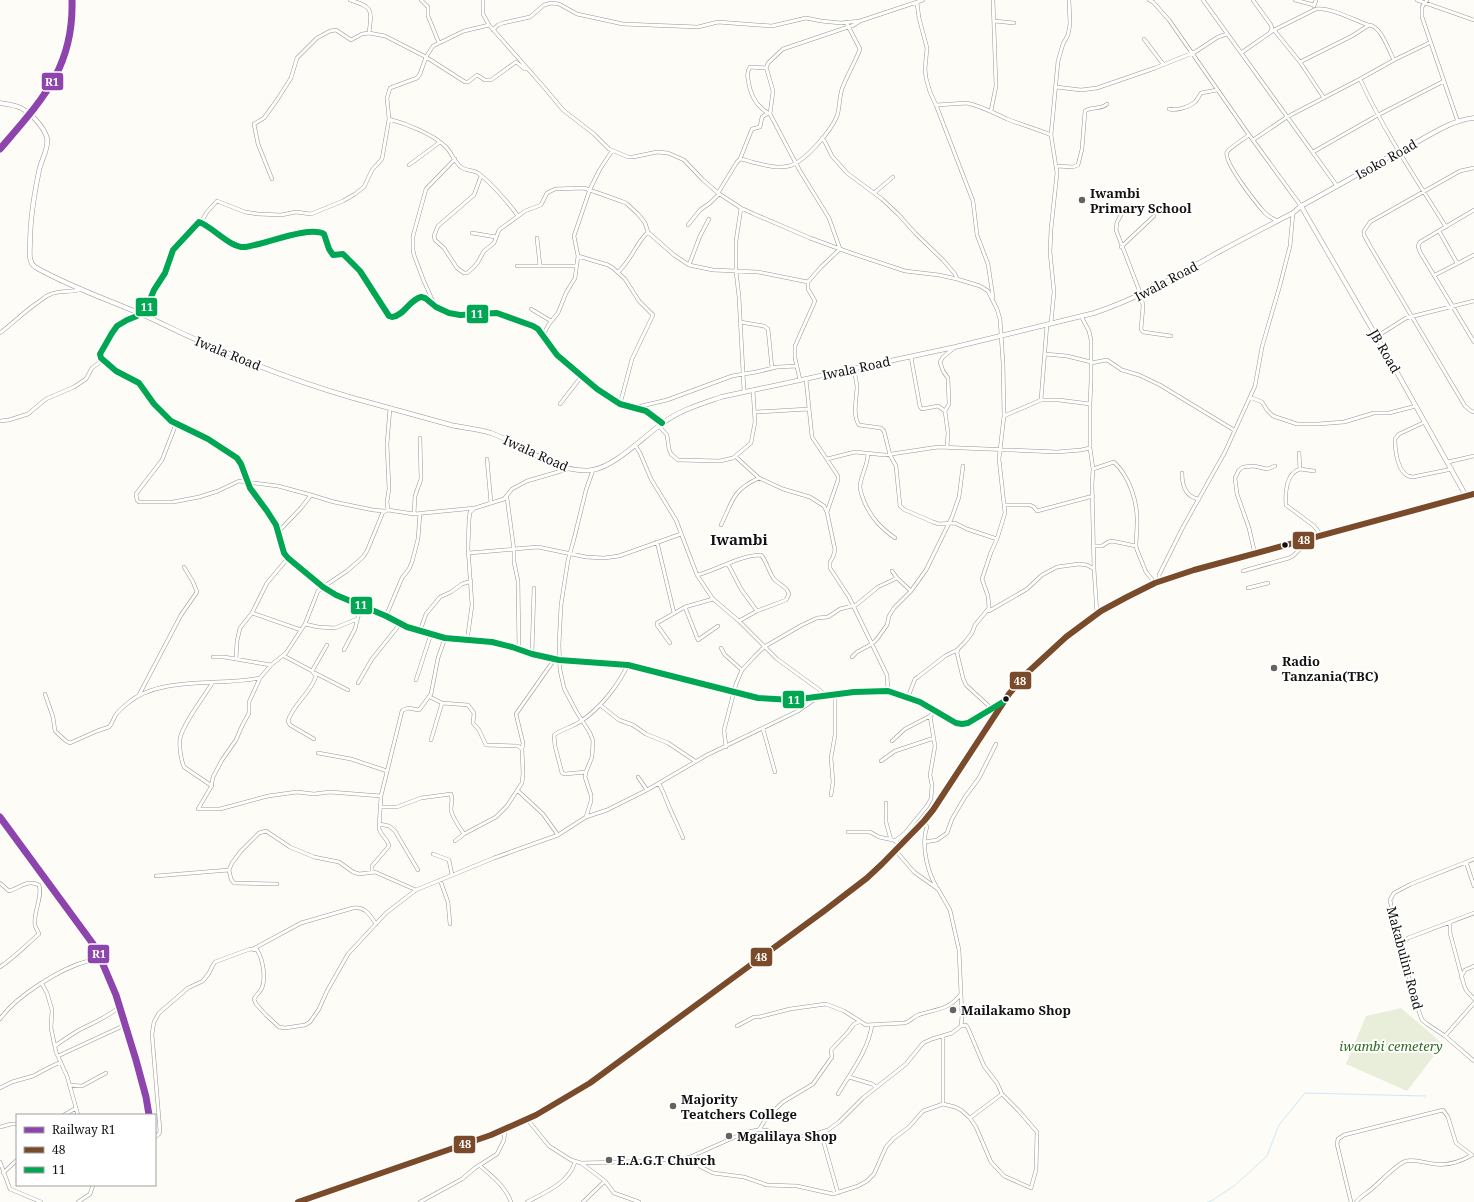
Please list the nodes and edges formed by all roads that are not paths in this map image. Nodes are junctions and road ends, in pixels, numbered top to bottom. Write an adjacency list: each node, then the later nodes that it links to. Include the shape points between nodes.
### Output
1 (350, 0): 28 (street, via 369,9)
2 (421, 0): 32 (street, via 428,6 428,16)
3 (483, 0): 23 (street, via 483,14)
4 (923, 0): 15 (street)
5 (993, 0): 20 (street)
6 (1069, 0): 44 (street, via 1070,24 1059,57)
7 (1150, 0): 34 (street, via 1169,20)
8 (1203, 0): 30 (street)
9 (1253, 0): 29 (street, via 1271,25 1272,29)
10 (1294, 0): 16 (street)
11 (1316, 0): 16 (street)
12 (1417, 0): 14 (street)
13 (547, 2): 21 (street, via 559,4 577,14 623,24 698,27 718,22 768,27 806,18); 26 (street, via 530,17 502,23)
14 (1426, 2): 18 (street); 33 (street, via 1422,7 1422,17)
15 (917, 3): 19 (street); 49 (street, via 927,48 926,78)
16 (1314, 6): 17 (street)
17 (1313, 10): 24 (street, via 1321,8 1332,11); 27 (street)
18 (1474, 20)
19 (860, 21): 21 (street); 25 (street)
20 (994, 21): 22 (street); 51 (street, via 996,86)
21 (846, 22): 25 (street)
22 (1014, 23)
23 (489, 25): 26 (street); 32 (street, via 464,31)
24 (1368, 25): 37 (street, via 1378,29); 38 (street, via 1352,36)
25 (848, 27): 40 (street, via 783,49); 60 (street, via 860,50 840,94 837,117)
26 (493, 30): 41 (street)
27 (1274, 30): 29 (street); 38 (street)
28 (369, 33): 36 (street, via 392,39); 74 (street, via 351,40 336,30 331,30 317,38 297,58 291,78 282,92 265,117 254,124 258,144)
29 (1268, 33): 35 (street)
30 (1227, 34): 34 (street); 35 (street)
31 (1144, 40): 39 (street)
32 (439, 43): 36 (street, via 431,48)
33 (1429, 43): 37 (street); 43 (street)
34 (1191, 53): 39 (street); 45 (street)
35 (1241, 53): 54 (street)
36 (426, 57): 41 (street, via 465,82 476,75 491,80 516,62); 56 (street, via 417,78 389,90)
37 (1394, 60): 42 (street)
38 (1300, 62): 46 (street)
39 (1163, 64): 44 (street, via 1097,88 1081,90)
40 (766, 68): 52 (street, via 773,91); 52 (street, via 750,67 747,73 751,96)
41 (528, 69): 63 (street, via 563,110)
42 (1360, 79): 46 (street); 53 (street)
43 (1444, 81): 53 (street); 57 (street)
44 (1056, 87): 58 (street)
45 (1217, 90): 50 (street, via 1201,94 1195,102 1176,110); 59 (street)
46 (1324, 98): 54 (street)
47 (0, 104): 111 (street, Iwala Road, via 25,110 39,124 46,137 47,145 32,212 31,263 37,269)
48 (1107, 104): 70 (street, via 1085,111 1078,165)
49 (936, 105): 51 (street, via 967,103); 113 (street, via 973,201 977,235 988,264)
50 (1169, 109)
51 (991, 111): 58 (street)
52 (769, 114): 67 (street, via 762,117 760,127 752,129); 68 (street)
53 (1378, 115): 64 (street); 65 (street)
54 (1287, 118): 61 (street); 65 (street)
55 (1474, 118): 57 (street, Isoko Road)
56 (389, 119): 62 (street, via 414,127); 89 (street, via 381,161 372,170 364,187 349,198 309,214 296,212 281,215 245,212 217,201)
57 (1458, 122): 64 (street, Isoko Road)
58 (1051, 135): 70 (street)
59 (1249, 135): 61 (street); 88 (street, via 1228,150 1226,155 1232,170 1265,213)
60 (822, 138): 68 (street); 78 (street, via 832,156 847,173)
61 (1253, 140): 80 (street)
62 (440, 142): 66 (street); 69 (street)
63 (612, 151): 76 (street); 79 (street, via 633,157 657,152 668,153 684,160)
64 (1399, 151): 75 (street, Isoko Road); 77 (street)
65 (1313, 152): 75 (street)
66 (455, 159): 72 (street, via 466,170); 116 (street, via 426,189 413,236 414,255)
67 (740, 159): 68 (street, via 777,167); 79 (street)
68 (796, 163): 98 (street, via 829,218)
69 (409, 165)
70 (1057, 166): 123 (street, via 1050,252 1054,292)
71 (1474, 168): 77 (street, via 1460,171)
72 (481, 176): 85 (street); 95 (street, via 474,195 438,226 434,238 457,268 466,273 473,268 486,248 494,243)
73 (893, 177): 78 (street)
74 (272, 179)
75 (1337, 186): 80 (street, Isoko Road)
76 (590, 189): 85 (street, via 577,187 552,190 541,204); 93 (street, via 632,208 642,218); 100 (street, via 574,236)
77 (1424, 190): 91 (street); 120 (street, via 1370,222 1364,231 1370,246)
78 (874, 193): 109 (street, via 943,260)
79 (719, 194): 81 (street); 90 (street, via 700,210)
80 (1301, 206): 84 (street, Iwala Road); 128 (street, JB Road)
81 (741, 208): 98 (street); 106 (street, via 736,242)
82 (1125, 208): 97 (street, via 1116,226)
83 (1474, 210): 91 (street)
84 (1293, 212): 88 (street, Iwala Road); 144 (street, via 1287,259 1262,347 1256,384)
85 (518, 216): 95 (street, via 499,230)
86 (1154, 216): 97 (street)
87 (709, 218): 102 (street)
88 (1277, 221): 112 (street, Iwala Road)
89 (201, 222): 116 (street, via 241,247 313,231 321,232 332,253 344,254 360,271 390,316 397,316 419,297 425,298); 118 (street, via 197,223 172,250 165,273)
90 (688, 225)
91 (1446, 227): 92 (street)
92 (1439, 231): 101 (street); 108 (street, via 1420,242 1418,246)
93 (648, 232): 102 (street); 107 (street)
94 (472, 233): 95 (street)
95 (496, 237)
96 (537, 238): 104 (street)
97 (1121, 247): 112 (street)
98 (840, 249): 109 (street, via 905,271); 110 (street)
99 (1474, 255): 101 (street)
100 (578, 256): 105 (street); 107 (street, via 608,265)
101 (1457, 263): 108 (street)
102 (689, 265): 106 (street)
103 (517, 266): 104 (street)
104 (540, 266): 105 (street)
105 (577, 266): 121 (street, via 574,281 558,313)
106 (736, 271): 110 (street, via 772,274); 122 (street)
107 (618, 272): 147 (street, via 638,301 653,316 632,359)
108 (1435, 276): 115 (street)
109 (957, 279): 113 (street, via 984,288)
110 (808, 282): 135 (street, via 808,289 815,301 795,346)
111 (82, 289): 118 (street, Iwala Road); 124 (street, via 48,296)
112 (1141, 295): 119 (street, Iwala Road); 127 (street, via 1142,331)
113 (993, 299): 126 (street)
114 (1474, 301): 115 (street)
115 (1453, 306): 120 (street); 129 (street)
116 (436, 307): 125 (street, via 460,315 497,313 533,326)
117 (532, 309): 121 (street)
118 (141, 314): 133 (street, via 115,328 102,351); 150 (street, Iwala Road, via 267,369)
119 (1081, 316): 123 (street, Iwala Road); 134 (street, via 1091,340)
120 (1411, 316): 128 (street); 155 (street, via 1465,406)
121 (551, 321): 125 (street)
122 (740, 322): 136 (street, via 768,328); 138 (street)
123 (1049, 324): 126 (street, Iwala Road); 131 (street)
124 (0, 333)
125 (543, 335): 139 (street, via 557,355)
126 (1001, 335): 130 (street, Iwala Road); 156 (street)
127 (1171, 336)
128 (1376, 337): 149 (street, JB Road)
129 (1474, 342)
130 (954, 347): 132 (street, Iwala Road); 153 (street, via 940,362 948,378 949,404)
131 (1045, 354): 134 (street); 145 (street)
132 (911, 357): 137 (street, Iwala Road); 153 (street, via 920,407 922,409 938,406)
133 (103, 360): 157 (street, via 92,368 86,379 46,399 28,414); 159 (street, via 119,373 139,383 154,404)
134 (1091, 362): 148 (street); 161 (street, via 1107,360 1122,370 1139,375)
135 (797, 366): 136 (street); 141 (street)
136 (772, 368): 138 (street)
137 (854, 369): 140 (street, Iwala Road); 169 (street, via 857,385 855,411 858,423 883,428)
138 (743, 374): 143 (street); 151 (street)
139 (582, 377): 146 (street); 147 (street)
140 (806, 379): 141 (street, Iwala Road); 152 (street)
141 (800, 380): 142 (street, Iwala Road)
142 (753, 390): 143 (street, Iwala Road); 154 (street)
143 (744, 391): 160 (street, Iwala Road, via 696,405)
144 (1250, 397): 149 (street, via 1262,402 1273,416 1297,424 1344,422 1374,413 1389,413); 161 (street)
145 (1041, 400): 148 (street); 156 (street)
146 (560, 404)
147 (620, 404): 151 (street)
148 (1090, 404): 165 (street)
149 (1416, 406): 158 (street, JB Road)
150 (390, 408): 177 (street, Iwala Road, via 492,434); 195 (street, via 387,444 389,489)
151 (635, 408): 160 (street, via 646,411)
152 (809, 409): 154 (street); 173 (street, via 812,437)
153 (945, 411): 164 (street)
154 (756, 412): 171 (street, via 751,443)
155 (1474, 412)
156 (1004, 416): 166 (street)
157 (0, 420)
158 (1425, 422): 174 (street, JB Road); 180 (street, via 1395,439 1403,473 1413,477)
159 (176, 424): 185 (street, via 208,439 237,458); 185 (street, via 162,460 136,494 138,502 173,502 204,496 239,481)
160 (661, 424): 163 (street, Iwala Road); 171 (street, via 667,435 668,449 678,460 720,461)
161 (1234, 430): 191 (street)
162 (420, 438): 198 (street, via 421,479 416,490)
163 (635, 445): 181 (street, Iwala Road, via 613,461); 202 (street, via 651,479 674,516)
164 (947, 447): 166 (street); 169 (street)
165 (1090, 448): 166 (street, via 1057,452); 178 (street)
166 (1000, 450): 193 (street, via 999,466)
167 (868, 453): 169 (street); 173 (street, via 855,452); 204 (street, via 861,493 875,522)
168 (1300, 453): 179 (street)
169 (890, 455): 199 (street, via 896,466 900,506 933,522)
170 (1474, 456): 174 (street)
171 (736, 457): 184 (street)
172 (487, 459): 192 (street)
173 (827, 459): 196 (street, via 837,473 838,480)
174 (1448, 462): 180 (street, JB Road)
175 (963, 466): 199 (street, via 959,497)
176 (1275, 466): 213 (street, via 1267,470 1254,466 1243,467 1235,478 1237,494)
177 (568, 469): 181 (street, Iwala Road); 190 (street, via 521,484 512,490)
178 (1093, 469): 188 (street); 209 (street, via 1114,462 1127,480 1137,519)
179 (1300, 469): 182 (street); 203 (street, via 1289,476 1286,505 1314,526)
180 (1452, 469): 189 (street, JB Road)
181 (593, 470): 212 (street)
182 (1314, 471)
183 (1182, 473): 191 (street, via 1186,492 1191,497)
184 (759, 478): 196 (street, via 810,497 824,506); 200 (street, via 737,491)
185 (247, 482): 187 (street, via 278,486); 201 (street)
186 (1474, 494): 189 (highway)
187 (311, 495): 195 (street, via 373,510); 201 (street)
188 (1093, 496): 193 (street, via 1038,511 1030,505); 208 (street)
189 (1466, 496): 203 (highway)
190 (507, 498): 192 (street); 210 (street)
191 (1199, 499): 223 (street)
192 (491, 503): 194 (street)
193 (1004, 505): 205 (street, via 1005,513)
194 (474, 508): 197 (street); 211 (street, via 469,516)
195 (386, 510): 198 (street); 225 (street, via 363,557)
196 (827, 512): 231 (street, via 835,550 830,568)
197 (420, 513): 198 (street); 238 (street, via 417,544 410,566 402,578)
198 (414, 514)
199 (950, 523): 205 (street); 228 (street, via 926,570)
200 (721, 525)
201 (279, 531): 214 (street, via 284,553)
202 (681, 534): 206 (street); 220 (street)
203 (1322, 536): 207 (highway)
204 (895, 538)
205 (997, 539): 235 (street, via 990,552 982,582 988,596)
206 (656, 542): 212 (street, via 619,556 595,558); 236 (street)
207 (1300, 542): 213 (highway); 219 (street, via 1300,549 1293,556)
208 (1094, 546): 209 (street, via 1102,546 1112,541); 217 (street)
209 (1136, 546): 223 (street, via 1146,572)
210 (514, 550): 211 (street); 212 (street, via 538,547); 255 (street, via 518,581)
211 (469, 554): 222 (street)
212 (569, 554): 263 (street, via 561,605)
213 (1255, 554): 223 (highway)
214 (288, 558): 225 (street); 234 (street, via 267,583)
215 (728, 564): 220 (street); 233 (street, via 740,589); 233 (street, via 760,555 775,581 788,591 786,600)
216 (184, 567): 277 (street, via 197,592 181,615)
217 (1094, 569): 235 (street, via 1079,564 1057,567 1042,575 1027,589); 237 (street)
218 (892, 571): 221 (street)
219 (1243, 571)
220 (697, 575): 229 (street)
221 (897, 578): 228 (street); 231 (street)
222 (471, 581): 245 (street, via 440,597 426,614); 248 (street, via 472,605)
223 (1157, 582): 237 (highway)
224 (1268, 583): 227 (street)
225 (323, 587): 230 (street); 241 (street, via 317,594)
226 (534, 588): 257 (street)
227 (1248, 588)
228 (911, 591): 250 (street, via 894,608 887,625)
229 (713, 599): 232 (street); 240 (street)
230 (361, 605): 238 (street); 239 (street)
231 (852, 606): 250 (street); 252 (street, via 840,609 828,617 814,619)
232 (686, 607): 236 (street); 243 (street, via 698,640)
233 (757, 611): 240 (street)
234 (252, 612): 244 (street); 261 (street, via 238,633)
235 (987, 612): 256 (street)
236 (674, 613): 249 (street, via 657,624)
237 (1097, 614): 282 (highway, via 1039,661)
238 (386, 616): 242 (street)
239 (357, 619): 241 (street, via 335,628); 254 (street, via 355,629)
240 (739, 621): 252 (street)
241 (305, 624): 244 (street)
242 (400, 624): 245 (street); 271 (street, via 372,659)
243 (718, 626)
244 (301, 630): 258 (street)
245 (420, 631): 246 (street)
246 (431, 634): 247 (street); 269 (street)
247 (445, 638): 248 (street); 279 (street)
248 (466, 641): 255 (street, via 492,642)
249 (670, 643)
250 (872, 644): 260 (street); 273 (street, via 888,676)
251 (327, 645): 267 (street)
252 (764, 647): 266 (street); 278 (street)
253 (721, 648): 266 (street)
254 (344, 650)
255 (519, 650): 257 (street)
256 (957, 650): 281 (street, via 918,677); 285 (street, via 966,685)
257 (532, 654): 262 (street)
258 (284, 656): 264 (street); 267 (street)
259 (213, 657): 261 (street)
260 (852, 657)
261 (236, 660): 264 (street)
262 (554, 660): 263 (street); 296 (street, via 516,714)
263 (559, 660): 265 (street); 288 (street, via 564,688)
264 (271, 665): 268 (street)
265 (628, 665): 274 (street); 284 (street, via 620,680)
266 (742, 670): 274 (street)
267 (313, 672): 272 (street); 291 (street, via 316,676 313,683 288,721 290,725)
268 (260, 678): 270 (street); 305 (street, via 249,702 249,713 214,775)
269 (416, 680)
270 (213, 682): 277 (street, via 174,686); 305 (street, via 180,740 184,767)
271 (358, 683)
272 (348, 690)
273 (888, 691): 276 (street); 281 (street)
274 (734, 692): 280 (street, via 773,700); 295 (street, via 724,730)
275 (45, 694): 277 (street, via 55,731 66,742 109,727 118,712)
276 (835, 695): 278 (street); 308 (street)
277 (139, 696)
278 (825, 696): 280 (street)
279 (430, 697): 283 (street); 300 (street, via 419,710 408,708 402,711)
280 (818, 697): 289 (street, via 798,711)
281 (908, 697): 286 (street)
282 (1003, 702): 285 (street); 313 (highway, via 951,784)
283 (442, 703): 292 (street); 296 (street, via 470,706 474,713 473,723 486,745 518,746)
284 (600, 704): 288 (street); 298 (street, via 618,720 668,743)
285 (991, 708): 286 (street, via 968,723 962,724)
286 (935, 711): 287 (street)
287 (930, 716): 290 (street); 293 (street, via 905,729)
288 (583, 720): 301 (street, via 592,737 593,746 592,760); 301 (street, via 556,733 554,737 562,773)
289 (763, 729): 295 (street); 302 (street)
290 (934, 738): 299 (street, via 895,750); 319 (street, via 930,801 905,833)
291 (314, 739)
292 (432, 740)
293 (892, 741)
294 (996, 744): 321 (street, via 979,778 952,819 947,833 937,840)
295 (726, 746): 298 (street)
296 (522, 749): 306 (street, via 522,779)
297 (318, 753): 300 (street, via 351,759)
298 (696, 761): 304 (street)
299 (881, 761)
300 (387, 771): 309 (street)
301 (586, 772): 312 (street, via 585,781 591,798)
302 (775, 772)
303 (638, 776): 307 (street)
304 (659, 784): 307 (street); 318 (street)
305 (212, 786): 309 (street, via 198,809 226,808 261,798 297,792)
306 (517, 790): 316 (street, via 500,814); 317 (street, via 543,814)
307 (648, 790): 312 (street)
308 (831, 795)
309 (381, 796): 311 (street)
310 (886, 803): 319 (street, via 886,822)
311 (381, 807): 314 (street); 316 (street, via 397,808 422,798 451,794 451,810)
312 (586, 817): 317 (street)
313 (924, 821): 321 (street, via 927,827); 322 (highway)
314 (379, 824): 328 (street, via 389,826 395,831); 329 (street, via 380,832 389,846 372,866)
315 (848, 832): 319 (street, via 870,832)
316 (464, 834): 320 (street)
317 (558, 835): 330 (street)
318 (683, 838)
319 (893, 840): 322 (street)
320 (455, 841)
321 (925, 842): 336 (street, via 928,865)
322 (902, 845): 323 (highway)
323 (896, 851): 336 (street, via 914,872); 377 (highway, via 846,894 590,1083)
324 (433, 854): 330 (street, via 448,860)
325 (1474, 859): 326 (street, Makabulini Road)
326 (1466, 862): 335 (street); 342 (street, Makabulini Road, via 1411,884 1392,896 1391,909)
327 (229, 870): 329 (street, via 241,850 259,833 266,831 290,847 314,857 339,862 359,874); 331 (street); 334 (street, via 234,883)
328 (418, 870)
329 (372, 872): 337 (street)
330 (452, 875): 332 (street)
331 (156, 876)
332 (440, 880): 337 (street); 341 (street, via 448,902)
333 (0, 882): 346 (street, via 9,891 28,882 40,887 35,924 39,934 15,957)
334 (277, 884)
335 (1474, 886)
336 (938, 889): 349 (street, via 950,910 956,930 960,950)
337 (416, 890): 340 (street)
338 (1474, 913): 339 (street)
339 (1450, 923): 342 (street, via 1408,938); 347 (street)
340 (376, 924): 343 (street, via 358,907 301,923); 343 (street, via 348,954 312,1019 305,1025 296,1027 276,1026 255,1002 254,999 261,990 264,979 260,954)
341 (450, 924)
342 (1401, 945): 360 (street, Makabulini Road, via 1419,1013 1426,1024)
343 (253, 948): 383 (street, via 215,962 203,981 188,988 155,1019 152,1034 160,1131)
344 (88, 961): 348 (street, via 75,965)
345 (1474, 966): 347 (street, via 1465,970)
346 (0, 967)
347 (1461, 977): 350 (street, via 1466,990)
348 (42, 984): 353 (street, via 20,997); 361 (street, via 52,1010 50,1028)
349 (961, 994): 356 (street, via 948,1006 919,1015 907,1022); 358 (street)
350 (1474, 999)
351 (1474, 1003): 360 (street)
352 (118, 1008): 361 (street)
353 (1, 1016)
354 (859, 1022): 356 (street); 357 (street, via 844,1011 826,1004 754,1017); 381 (street, via 854,1024 831,1050 832,1057 813,1084 783,1102 768,1116)
355 (125, 1025): 362 (street)
356 (872, 1025): 366 (street, via 868,1042)
357 (737, 1026)
358 (962, 1026): 359 (street); 371 (street, via 966,1025 968,1028 982,1063)
359 (943, 1036): 368 (street, via 923,1044 906,1064); 372 (street)
360 (1445, 1036): 363 (street, Makabulini Road)
361 (55, 1046): 362 (street)
362 (58, 1056): 364 (street)
363 (1474, 1061)
364 (61, 1062): 367 (street); 369 (street)
365 (106, 1073): 367 (street, via 82,1086)
366 (849, 1077): 368 (street); 370 (street)
367 (69, 1085): 373 (street)
368 (876, 1087): 382 (street, via 840,1122)
369 (0, 1088)
370 (838, 1094)
371 (1002, 1094): 376 (street); 376 (street, via 1037,1132 1037,1166 1032,1188 1005,1177 993,1165)
372 (943, 1104): 376 (street, via 961,1110); 394 (street, via 921,1113 886,1147 874,1174 867,1181)
373 (76, 1108): 374 (street); 375 (street)
374 (66, 1114)
375 (78, 1114)
376 (970, 1118)
377 (527, 1119): 380 (highway); 388 (street, via 550,1146)
378 (16, 1124): 379 (street)
379 (0, 1126)
380 (505, 1129): 390 (street, via 499,1151); 397 (highway)
381 (759, 1130): 382 (street, via 791,1136); 385 (street, via 744,1133)
382 (821, 1133): 394 (street)
383 (156, 1136)
384 (1473, 1155): 403 (street, via 1456,1143 1448,1117 1443,1110 1344,1136 1338,1139 1338,1146); 404 (street, via 1450,1164 1406,1161)
385 (690, 1157): 389 (street, via 673,1160); 394 (street, via 713,1173 744,1177 767,1185 792,1185 831,1194)
386 (16, 1161): 391 (street)
387 (0, 1162): 391 (street)
388 (575, 1162): 389 (street); 400 (street, via 557,1185)
389 (581, 1163): 392 (street)
390 (479, 1165): 398 (street, via 462,1179); 399 (street, via 504,1187)
391 (3, 1173): 395 (street, via 10,1189)
392 (605, 1181): 401 (street); 402 (street, via 614,1193)
393 (93, 1186): 396 (street, via 90,1194)
394 (838, 1193)
395 (40, 1202)
396 (78, 1202)
397 (298, 1202)
398 (420, 1202)
399 (511, 1202)
400 (527, 1202)
401 (583, 1202)
402 (639, 1202)
403 (1351, 1202)
404 (1356, 1202)

